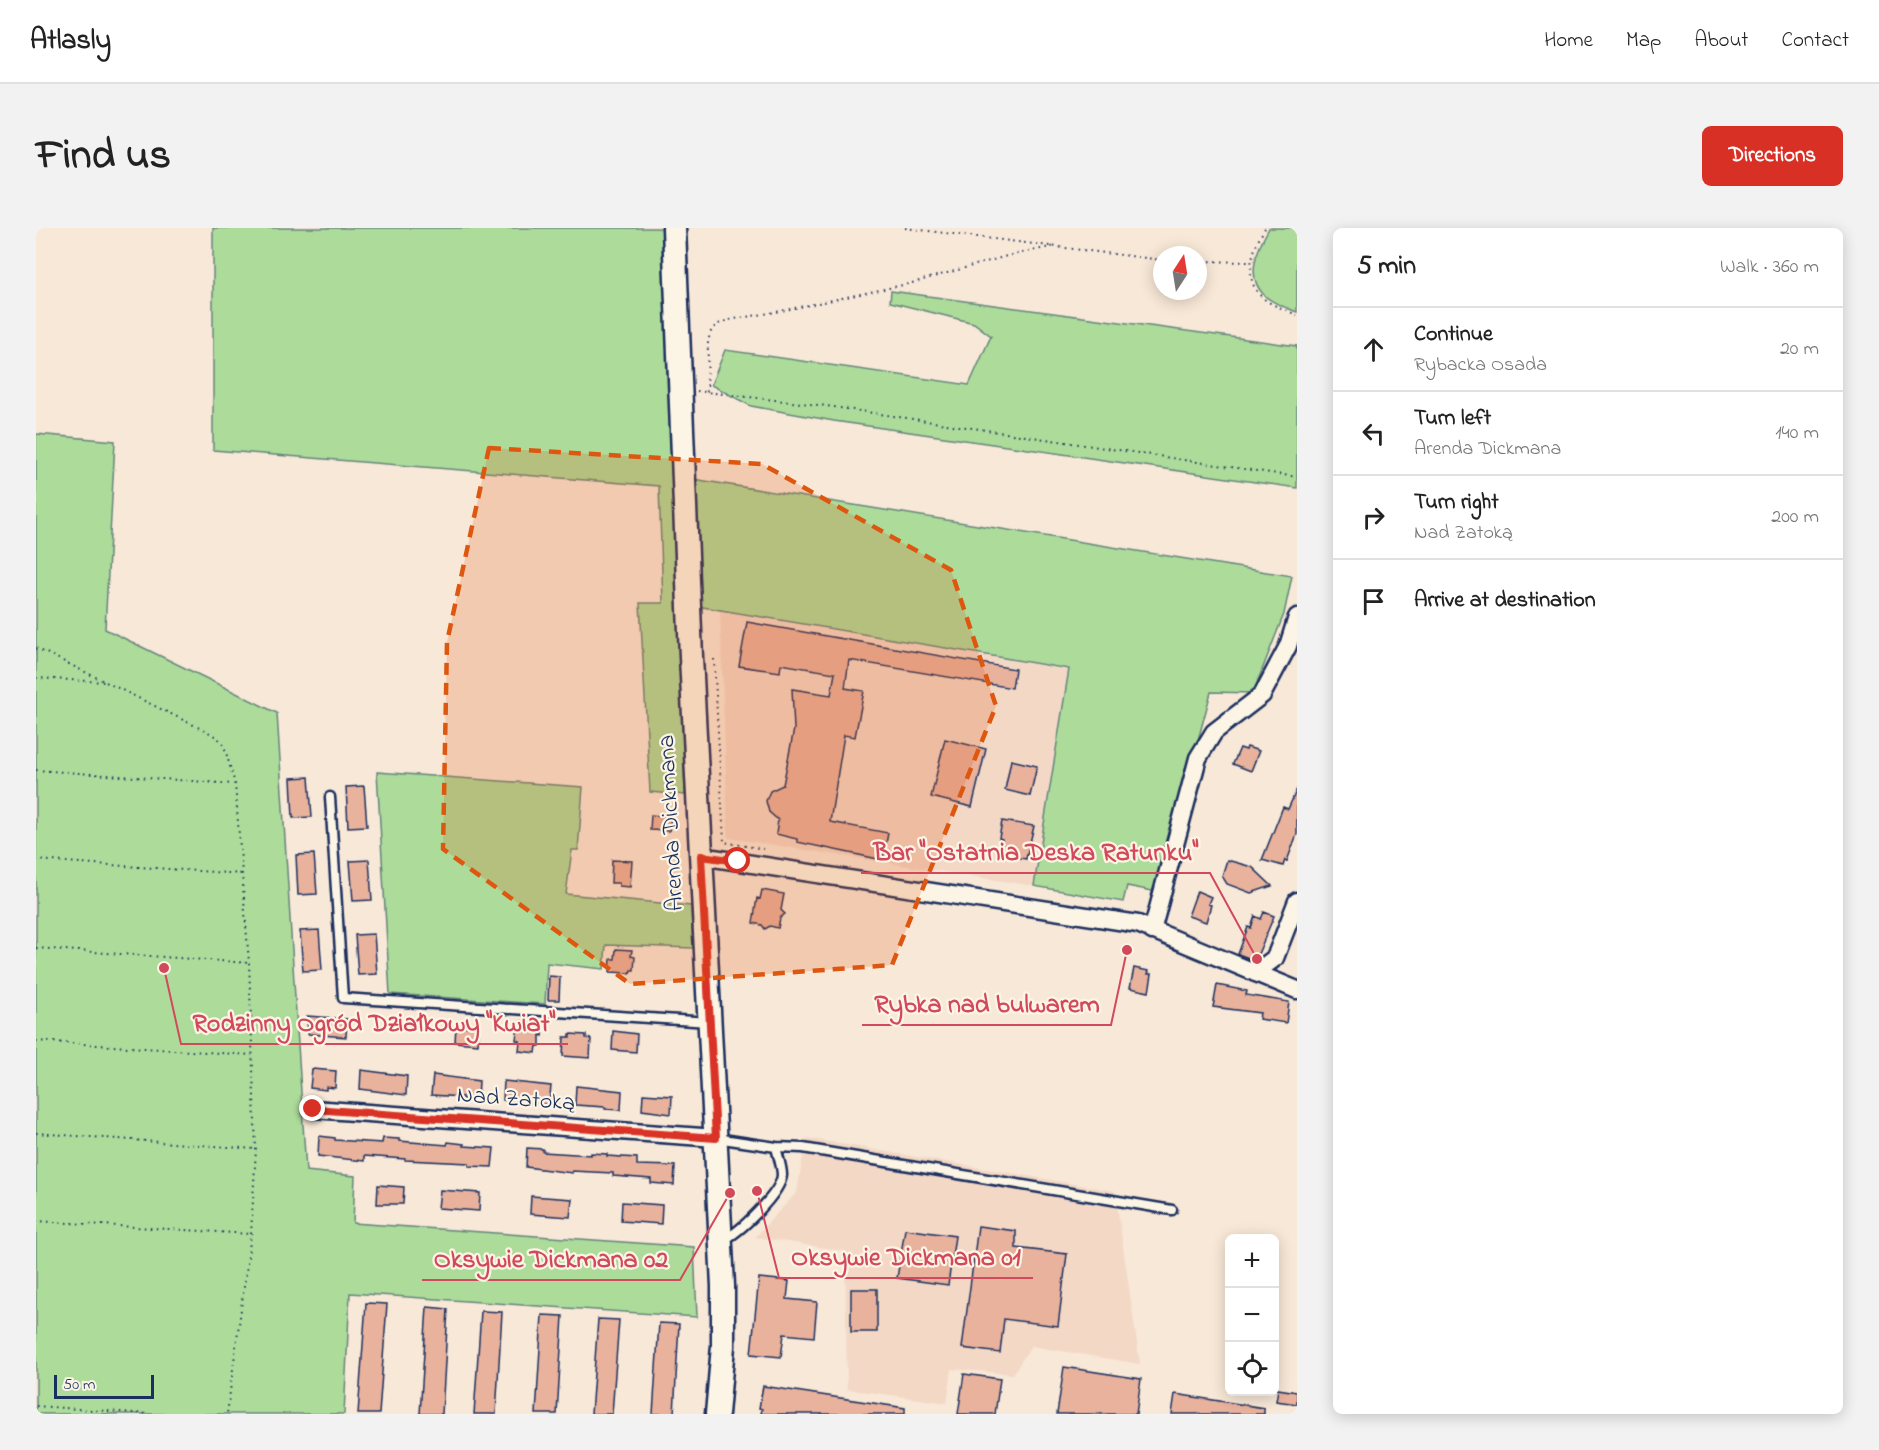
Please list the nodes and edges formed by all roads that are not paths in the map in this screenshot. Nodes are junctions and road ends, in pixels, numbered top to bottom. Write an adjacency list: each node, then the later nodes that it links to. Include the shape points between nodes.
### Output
1 (674, 228): 4 (street, Arenda Dickmana)
2 (1297, 617): 6 (street, via 1288,646 1262,695 1214,732 1198,758)
3 (330, 797): 9 (lane, via 343,998)
4 (701, 856): 6 (street, via 1138,924); 9 (street, Arenda Dickmana)
5 (1297, 901): 7 (street, via 1275,958)
6 (1152, 931): 7 (street)
7 (1255, 973): 8 (street)
8 (1297, 990)
9 (709, 1022): 11 (street, Arenda Dickmana)
10 (313, 1109): 11 (street, Nad Zatoką)
11 (716, 1138): 12 (lane); 14 (street, Arenda Dickmana)
12 (776, 1148): 13 (lane, via 803,1148); 14 (lane, via 782,1176 776,1192 733,1236)
13 (1172, 1210)
14 (720, 1241): 15 (street, Arenda Dickmana, via 723,1346)
15 (717, 1414)

